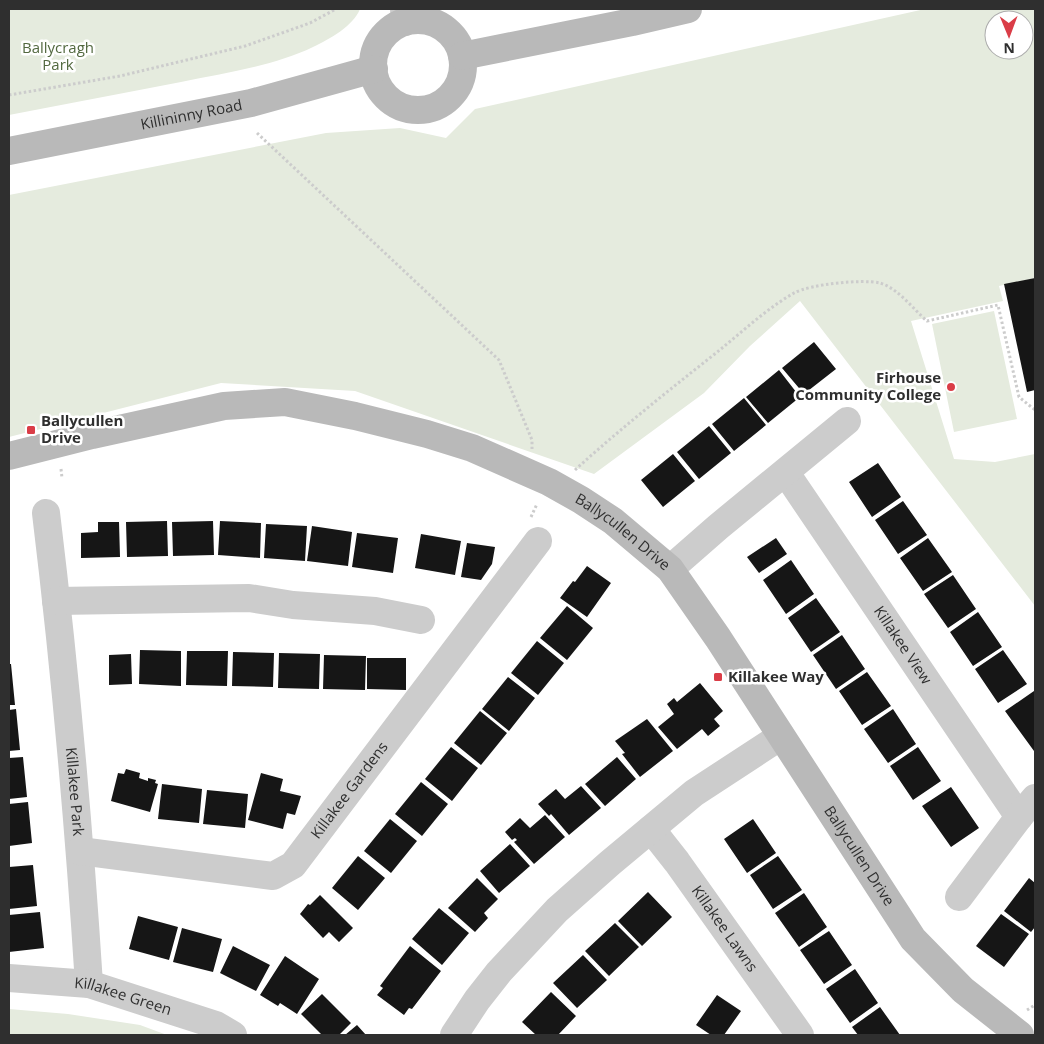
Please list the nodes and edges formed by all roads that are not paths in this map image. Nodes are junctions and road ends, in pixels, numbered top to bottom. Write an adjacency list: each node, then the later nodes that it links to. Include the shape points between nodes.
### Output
1 (688, 9): 3 (street)
2 (405, 15): 3 (street, via 435,23 448,31); 4 (street, via 381,40 375,54)
3 (462, 56): 4 (street, via 460,83 452,95 428,108 398,105 377,84)
4 (374, 69): 5 (street, Killininny Road, via 251,103)
5 (9, 151)
6 (847, 421): 8 (street)
7 (9, 456): 11 (street, Ballycullen Drive, via 224,406 285,402 355,416 472,448 581,500 614,521)
8 (786, 472): 11 (street); 15 (street, Killakee View)
9 (46, 513): 12 (street, Killakee Park)
10 (534, 530): 17 (street, Killakee Gardens, via 293,865 273,876)
11 (670, 568): 14 (street, Ballycullen Drive)
12 (56, 600): 13 (street, via 249,598 375,611); 17 (street, Killakee Park)
13 (421, 620)
14 (781, 736): 16 (street, via 694,793); 21 (street, Ballycullen Drive, via 913,939 962,990)
15 (1027, 808): 18 (street, Killakee View)
16 (651, 829): 22 (street, Killakee Lawns); 24 (street, via 557,910 499,972)
17 (80, 851): 20 (street, Killakee Park)
18 (959, 897)
19 (9, 978): 20 (street, Killakee Green)
20 (89, 984): 23 (street, Killakee Green, via 216,1025)
21 (1023, 1023)
22 (796, 1033)
23 (233, 1035)
24 (454, 1035)

